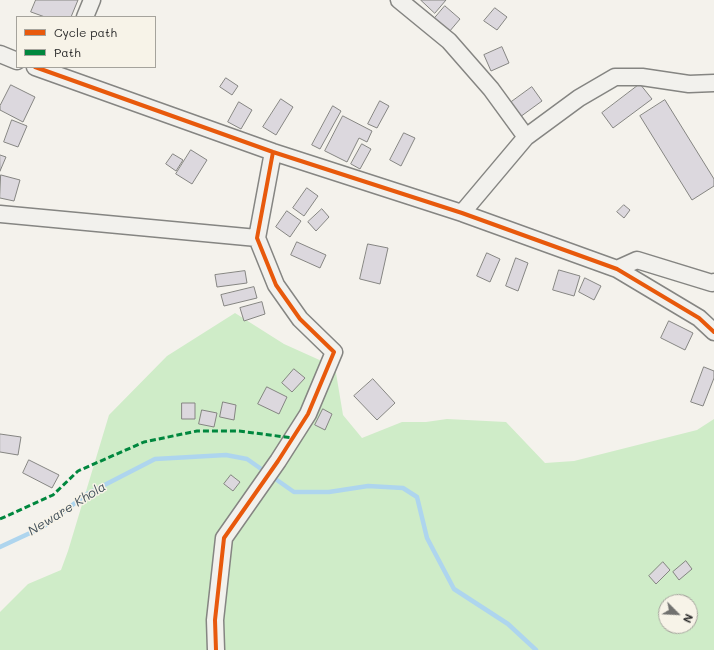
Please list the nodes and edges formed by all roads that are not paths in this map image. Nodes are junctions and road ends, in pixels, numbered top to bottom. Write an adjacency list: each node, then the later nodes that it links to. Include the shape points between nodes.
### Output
1 (92, 0): 3 (street)
2 (399, 0): 9 (street, via 449,41 491,90)
3 (86, 16)
4 (0, 54): 5 (street)
5 (16, 60)
6 (41, 68): 7 (street)
7 (65, 72): 10 (street)
8 (714, 83): 9 (street, via 689,84 642,77 615,77 579,98)
9 (526, 137): 11 (street)
10 (274, 152): 11 (street); 13 (street)
11 (462, 213): 14 (street)
12 (0, 214): 13 (street)
13 (257, 238): 17 (street, via 276,285 300,319 334,352 308,414 224,538 215,620)
14 (618, 269): 15 (street, via 637,260); 16 (street, via 699,318)
15 (714, 282)
16 (714, 332)
17 (216, 650)

